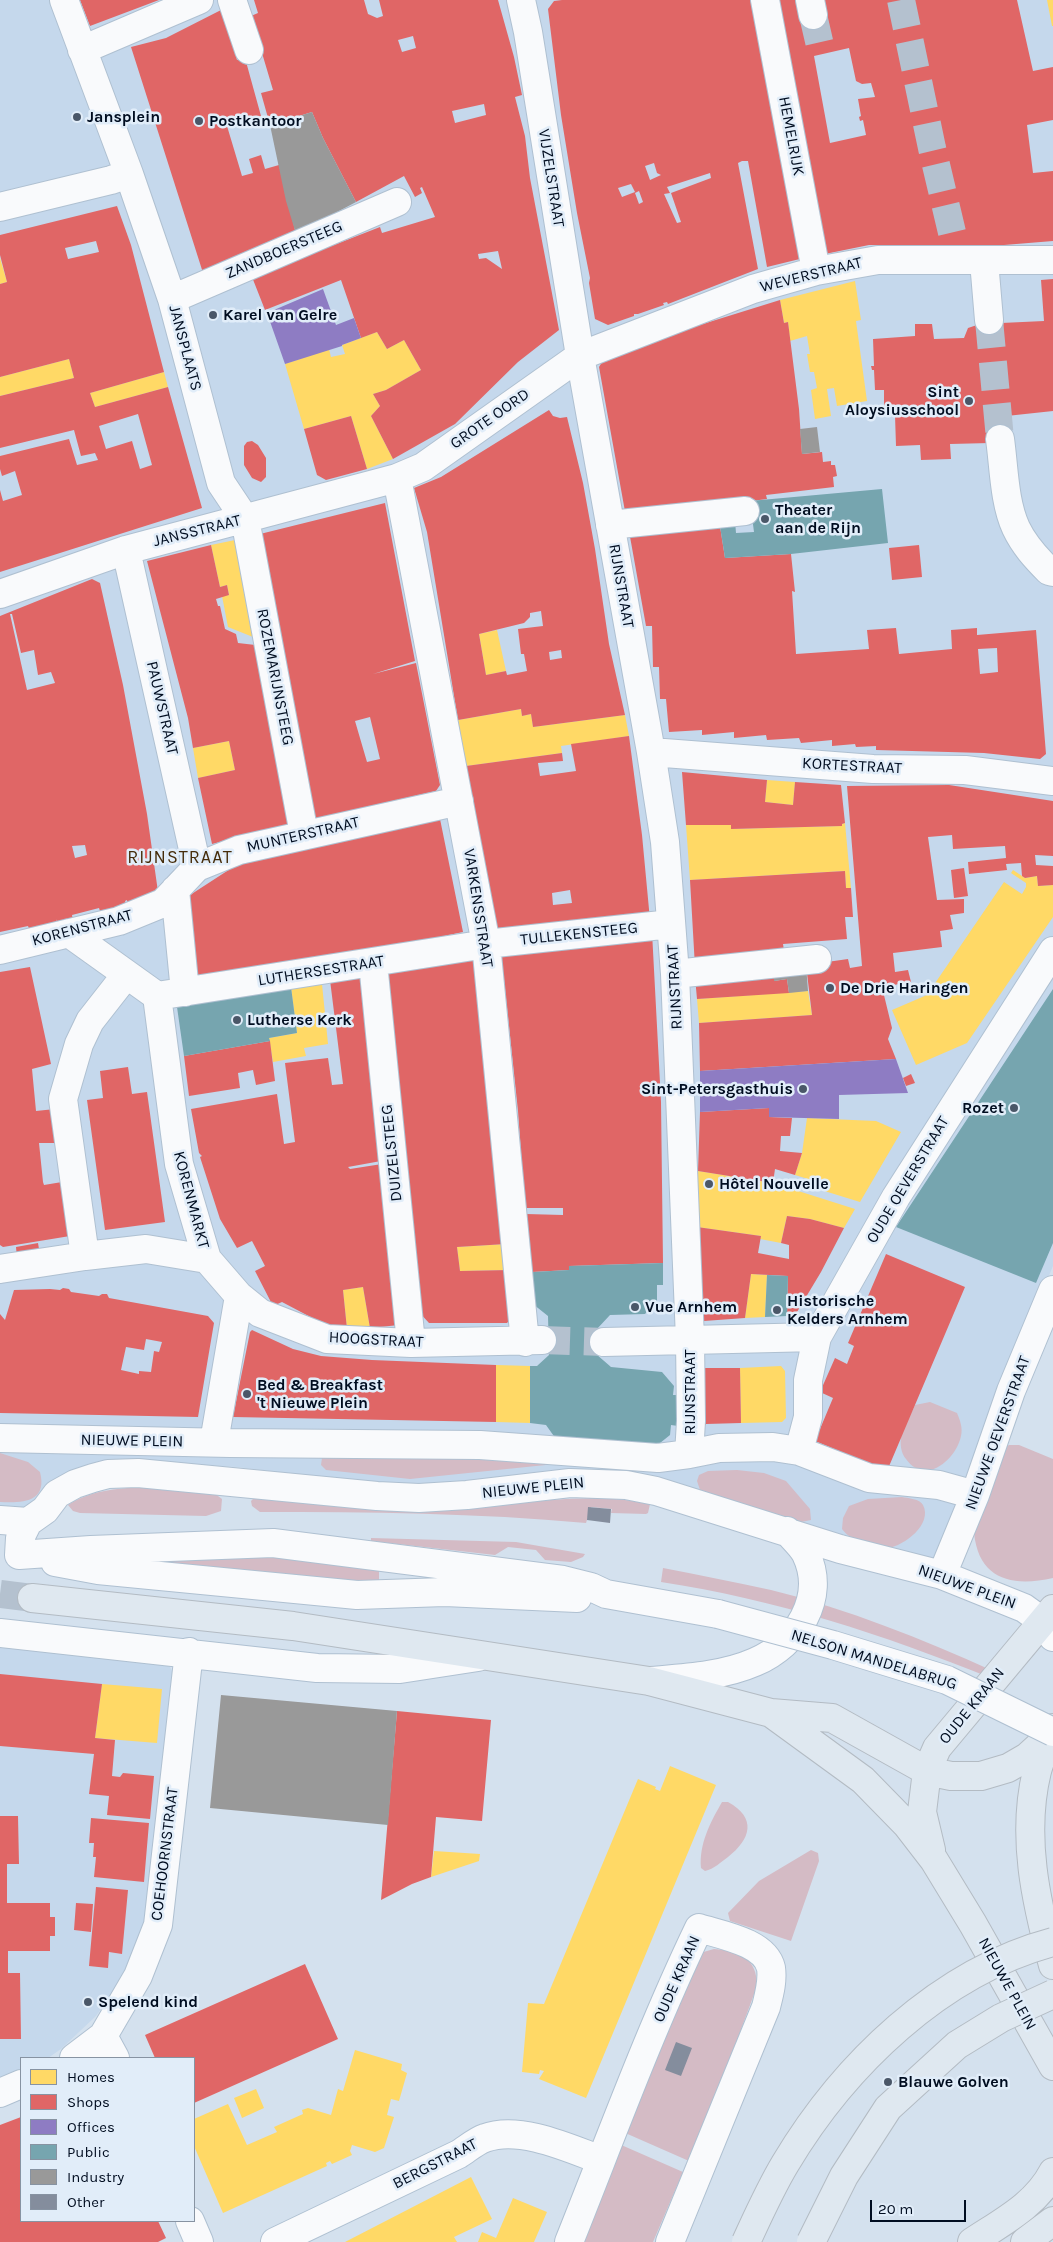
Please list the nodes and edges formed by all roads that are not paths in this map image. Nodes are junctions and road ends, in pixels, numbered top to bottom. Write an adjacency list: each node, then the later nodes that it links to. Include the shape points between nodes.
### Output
1 (64, 0): 6 (street)
2 (200, 0): 6 (street)
3 (232, 0): 7 (street)
4 (520, 0): 16 (street, VIJZELSTRAAT, via 528,32)
5 (766, 0): 13 (street, HEMELRIJK)
6 (82, 50): 8 (street)
7 (248, 50)
8 (129, 174): 10 (street); 14 (street, JANSPLAATS)
9 (397, 202): 14 (street, ZANDBOERSTEEG)
10 (0, 208)
11 (966, 256): 12 (street, WEVERSTRAAT); 13 (street, WEVERSTRAAT, via 878,260); 15 (street)
12 (1053, 260)
13 (816, 272): 16 (street, WEVERSTRAAT, via 754,289)
14 (172, 299): 20 (street, JANSPLAATS, via 221,483)
15 (989, 320)
16 (580, 356): 18 (street, GROTE OORD, via 423,467); 21 (street, RIJNSTRAAT)
17 (1000, 439): 23 (street, via 1007,496 1016,527 1031,553 1049,572)
18 (398, 478): 20 (street, JANSSTRAAT); 27 (street, VARKENSSTRAAT)
19 (745, 511): 21 (street, RIJNSTRAAT)
20 (246, 519): 22 (street, JANSSTRAAT); 28 (street, ROZEMARIJNSTEEG)
21 (610, 525): 25 (street, RIJNSTRAAT)
22 (126, 550): 24 (street, JANSSTRAAT); 29 (street, PAUWSTRAAT)
23 (1053, 572)
24 (0, 594)
25 (651, 752): 26 (street, KORTESTRAAT, via 873,769 965,770); 31 (street, RIJNSTRAAT, via 665,842)
26 (1053, 781)
27 (459, 801): 28 (street, MUNTERSTRAAT); 33 (street, VARKENSSTRAAT)
28 (304, 834): 29 (street, MUNTERSTRAAT, via 239,850)
29 (197, 867): 30 (street, MUNTERSTRAAT)
30 (169, 897): 32 (street, KORENSTRAAT, via 119,921); 40 (street)
31 (671, 924): 33 (street, TULLEKENSTEEG); 39 (street, RIJNSTRAAT)
32 (69, 933): 34 (street, KORENSTRAAT); 38 (street)
33 (486, 944): 37 (street, LUTHERSESTRAAT); 49 (street, VARKENSSTRAAT)
34 (0, 950)
35 (1053, 951): 47 (street, OUDE OEVERSTRAAT, via 896,1197)
36 (817, 959): 39 (street)
37 (373, 962): 40 (street, LUTHERSESTRAAT); 51 (street, DUIZELSTEEG)
38 (126, 974): 41 (street); 42 (street, via 86,1029 70,1067 62,1099)
39 (676, 974): 48 (street, RIJNSTRAAT)
40 (185, 992): 41 (street, LUTHERSESTRAAT)
41 (157, 996): 43 (street, KORENMARKT, via 179,1164)
42 (85, 1256): 43 (street, KORENMARKT, via 146,1249); 44 (street, KORENMARKT)
43 (207, 1259): 46 (street, HOOGSTRAAT)
44 (0, 1269)
45 (1053, 1290): 56 (street, NIEUWE OEVERSTRAAT, via 1011,1391)
46 (239, 1296): 51 (street, HOOGSTRAAT, via 260,1313 327,1339); 53 (street)
47 (817, 1337): 48 (street); 54 (street, OUDE OEVERSTRAAT, via 808,1380 808,1417)
48 (690, 1340): 50 (street); 55 (street, RIJNSTRAAT)
49 (534, 1341): 51 (street, HOOGSTRAAT)
50 (604, 1342)
51 (411, 1343)
52 (0, 1438): 53 (street, NIEUWE PLEIN)
53 (214, 1442): 55 (street, NIEUWE PLEIN, via 480,1445 658,1458)
54 (799, 1451): 55 (street, NIEUWE PLEIN, via 719,1448); 56 (street, NIEUWE PLEIN, via 869,1478 939,1485)
55 (689, 1454)
56 (976, 1494): 61 (street, NIEUWE OEVERSTRAAT)
57 (0, 1520): 58 (street)
58 (28, 1522): 59 (street, NIEUWE PLEIN, via 45,1510 58,1494 75,1484 108,1474 138,1473 420,1498 570,1483 618,1484 656,1491); 60 (street)
59 (787, 1530): 61 (street, NIEUWE PLEIN, via 840,1549); 68 (street, via 806,1554 814,1591 808,1612 790,1638 772,1653 731,1670)
60 (9, 1554): 62 (street, via 98,1570 357,1595 445,1592 586,1598); 62 (street, via 273,1543 563,1580)
61 (942, 1575): 64 (street, NIEUWE PLEIN, via 1024,1608)
62 (606, 1594): 70 (street, NELSON MANDELABRUG, bridge, via 718,1614 947,1680)
63 (32, 1598): 67 (main road, NIEUWE PLEIN, via 293,1626)
64 (1049, 1623): 71 (main road, OUDE KRAAN, via 955,1725 938,1748)
65 (0, 1633): 66 (street, NIEUWE PLEIN)
66 (189, 1652): 67 (street, NIEUWE PLEIN, via 317,1668 400,1669); 76 (street, COEHOORNSTRAAT, via 158,1925)
67 (485, 1656): 68 (main road, NIEUWE PLEIN)
68 (649, 1681): 69 (main road, NIEUWE PLEIN)
69 (771, 1713): 71 (main road, NIEUWE PLEIN, via 832,1718); 72 (main road, NIEUWE PLEIN, via 863,1780 907,1825)
70 (1052, 1732): 71 (main road, NIEUWE PLEIN, via 1027,1757 1008,1768 981,1776 951,1776); 74 (main road, via 1037,1772 1032,1805 1031,1858 1038,1911)
71 (927, 1771): 72 (main road, OUDE KRAAN, via 922,1812)
72 (934, 1860): 78 (main road, NIEUWE PLEIN)
73 (1053, 1942): 89 (main road, bridge, via 1025,1949 959,1983 917,2011 874,2050 839,2087 805,2132 784,2164)
74 (1053, 1965)
75 (1053, 1994): 90 (main road, bridge, via 1001,2018 957,2045 888,2108 844,2176)
76 (109, 2047): 77 (street, COEHOORNSTRAAT)
77 (77, 2057)
78 (1053, 2066)
79 (20, 2084): 80 (street)
80 (0, 2093)
81 (601, 2160): 86 (street, BERGSTRAAT, via 544,2140 513,2134 486,2138); 87 (street, OUDE KRAAN); 88 (street, OUDE KRAAN, via 699,1928 756,1947 771,1968 766,2007)
82 (1053, 2172): 91 (main road, via 1035,2199)
83 (190, 2222): 85 (street)
84 (1053, 2222): 92 (main road)
85 (199, 2242)
86 (275, 2242)
87 (568, 2242)
88 (670, 2242)
89 (746, 2242)
90 (811, 2242)
91 (972, 2242)
92 (1025, 2242)

